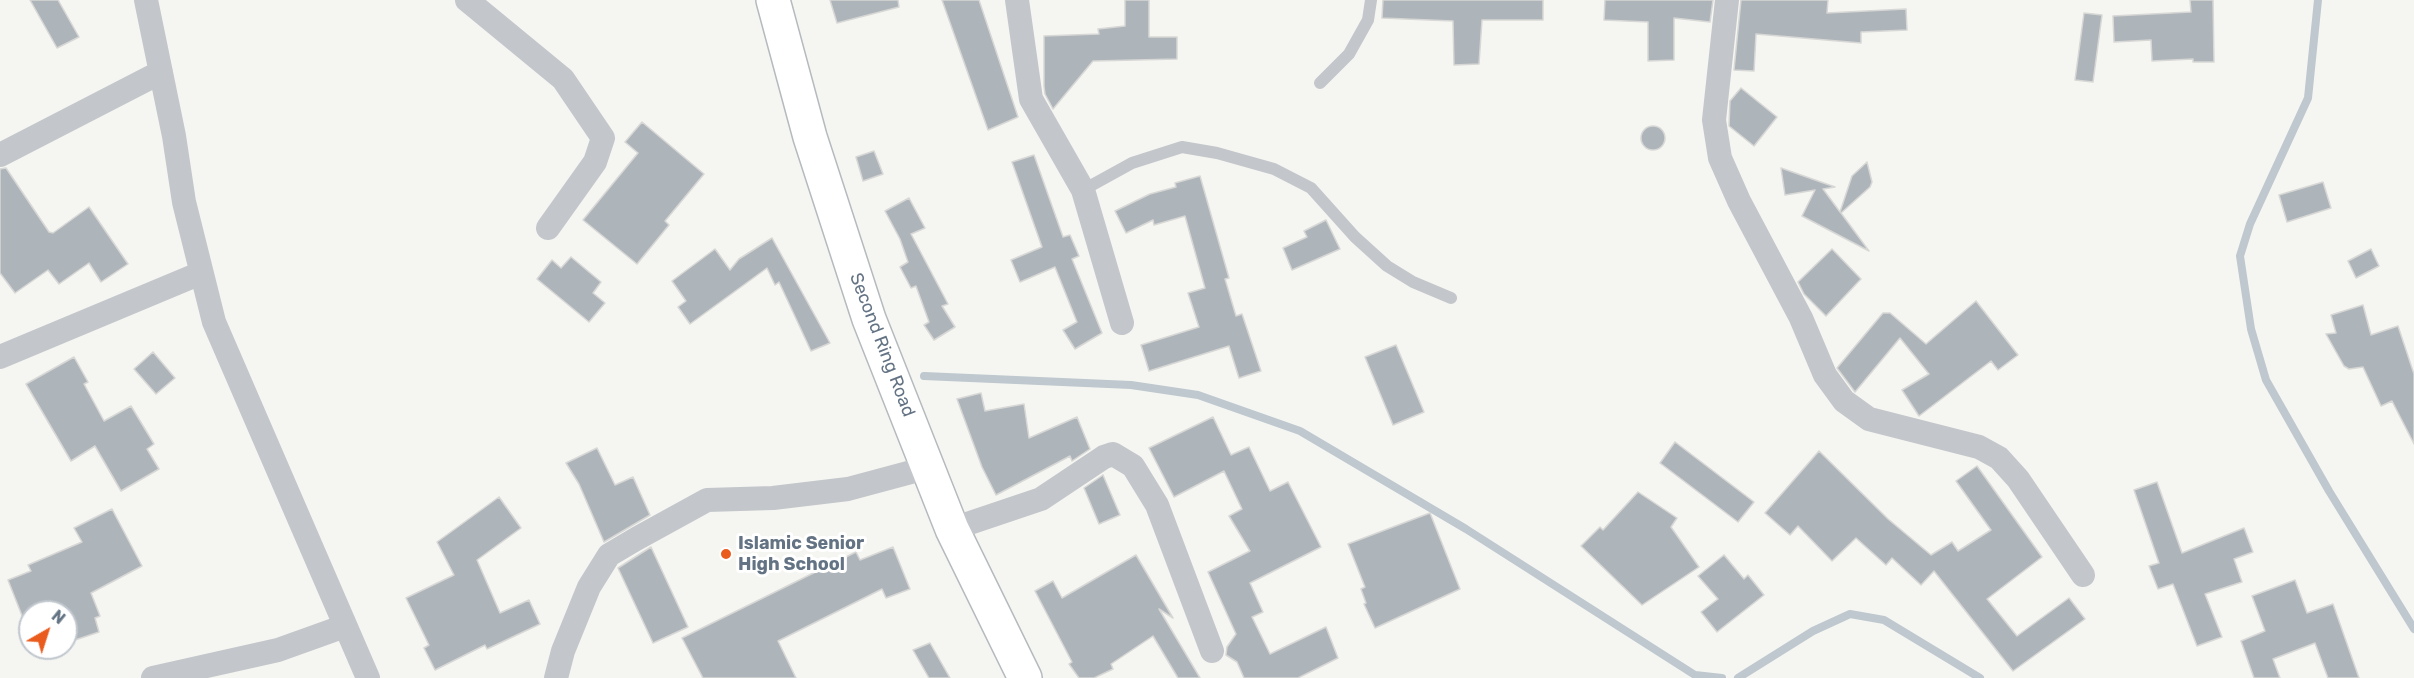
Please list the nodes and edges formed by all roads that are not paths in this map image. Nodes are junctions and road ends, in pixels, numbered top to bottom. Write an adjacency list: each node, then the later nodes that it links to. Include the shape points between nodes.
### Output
1 (146, 0): 7 (street)
2 (467, 0): 11 (street, via 563,80 603,138 595,162)
3 (773, 0): 16 (main road, Second Ring Road, via 810,137 869,319)
4 (1017, 0): 10 (street, via 1031,99)
5 (1371, 0): 8 (lane, via 1368,20 1349,54)
6 (1727, 0): 18 (street, via 1714,120 1720,158 1801,318 1825,375 1844,401 1869,420 1979,447 1999,458 2018,479)
7 (161, 72): 9 (street); 12 (street)
8 (1320, 83)
9 (0, 156)
10 (1083, 190): 13 (lane, via 1132,163 1182,147 1275,169 1311,188 1387,266); 14 (street)
11 (548, 228)
12 (201, 273): 15 (street); 19 (street, via 214,322)
13 (1451, 298)
14 (1122, 323)
15 (0, 357)
16 (930, 467): 17 (main road, Second Ring Road); 23 (street, via 848,489 773,498 707,500 636,539 609,555 589,587)
17 (952, 529): 20 (street, via 1041,499 1113,454 1133,466 1157,505); 24 (main road, Second Ring Road)
18 (2083, 575)
19 (345, 626): 21 (street, via 278,650); 22 (street)
20 (1212, 651)
21 (153, 678)
22 (368, 678)
23 (556, 678)
24 (1025, 678)

